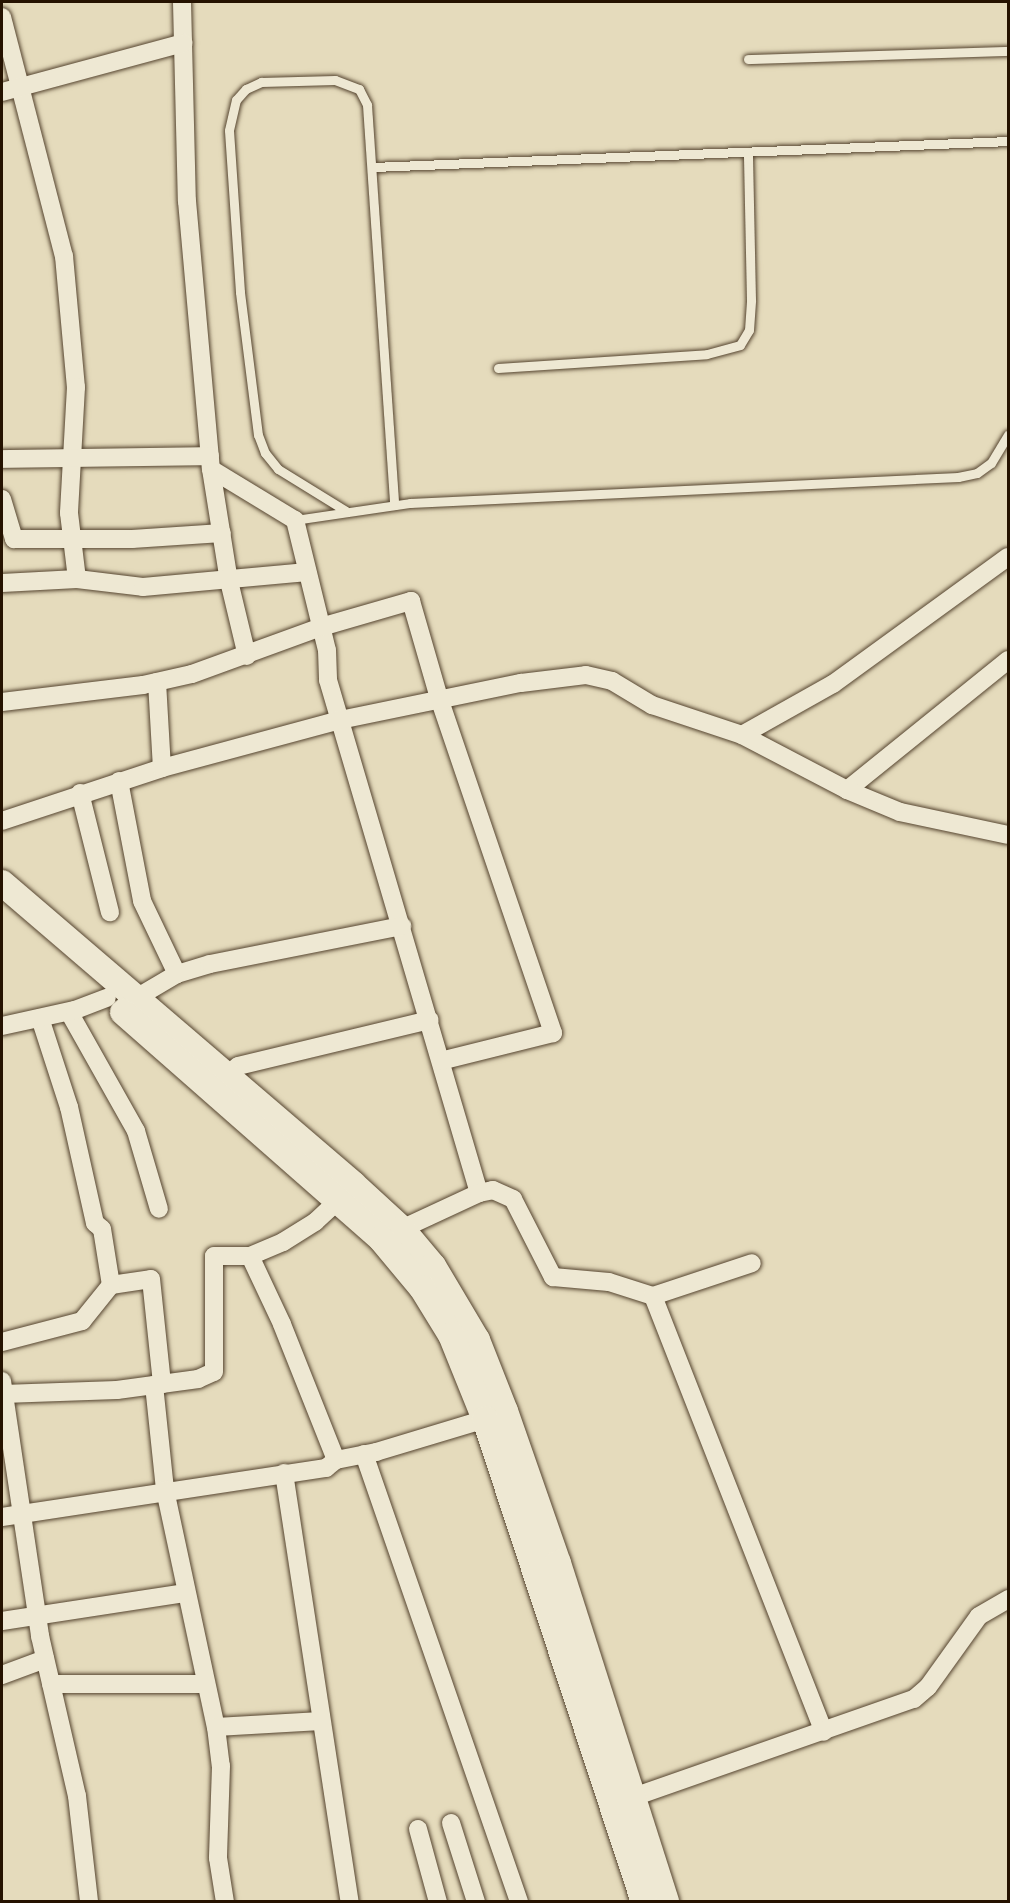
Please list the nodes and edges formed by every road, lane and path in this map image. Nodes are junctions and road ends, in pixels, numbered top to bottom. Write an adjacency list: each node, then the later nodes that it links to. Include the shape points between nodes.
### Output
1 (182, 2): 3 (street)
2 (2, 18): 6 (street)
3 (184, 43): 6 (street); 15 (street, via 187,201)
4 (1008, 51): 5 (lane)
5 (748, 59)
6 (20, 86): 7 (street); 14 (street, via 64,256 76,387)
7 (2, 92)
8 (1008, 141): 9 (lane)
9 (748, 153): 10 (lane); 11 (lane, via 750,300 748,330 740,345 707,354)
10 (373, 167): 17 (lane); 18 (lane, via 366,105 359,89 351,83 295,79 261,82 246,89 236,100 229,130 240,292 258,435 278,469)
11 (498, 368)
12 (1008, 435): 17 (lane, via 991,463 977,473 958,477)
13 (2, 459): 14 (street)
14 (75, 460): 15 (street); 21 (street)
15 (211, 463): 19 (street); 20 (street)
16 (2, 499): 21 (street, via 14,539)
17 (394, 505): 18 (lane)
18 (346, 511): 19 (lane)
19 (295, 520): 23 (street)
20 (222, 533): 21 (street); 25 (street)
21 (70, 541): 24 (street)
22 (1008, 557): 34 (street, via 833,684)
23 (307, 572): 25 (street); 27 (street)
24 (77, 579): 25 (street, via 143,587); 26 (street)
25 (229, 581): 28 (street)
26 (2, 583)
27 (321, 627): 28 (street); 31 (street, via 411,601); 33 (street, via 328,680)
28 (247, 656): 30 (street)
29 (1008, 660): 37 (street)
30 (157, 682): 32 (street); 35 (street)
31 (439, 698): 33 (street); 34 (street, via 586,675 612,681 652,705); 51 (street, via 553,1033)
32 (2, 702)
33 (340, 720): 35 (street); 44 (street)
34 (742, 735): 37 (street)
35 (162, 768): 36 (street)
36 (119, 781): 38 (street); 45 (street, via 142,901)
37 (848, 790): 40 (street, via 900,812)
38 (80, 793): 39 (street); 43 (street)
39 (2, 819)
40 (1008, 835)
41 (2, 883): 46 (street)
42 (2, 905): 46 (street)
43 (110, 912)
44 (402, 926): 45 (street, via 259,951); 49 (street)
45 (177, 974): 46 (street)
46 (120, 1002): 47 (street); 52 (street)
47 (69, 1012): 48 (street); 55 (street, via 136,1131)
48 (40, 1017): 50 (street); 59 (street, via 69,1107 96,1223 102,1229)
49 (430, 1020): 51 (street); 52 (street, via 238,1066)
50 (2, 1026)
51 (441, 1061): 53 (street)
52 (219, 1081): 54 (street); 56 (street)
53 (479, 1193): 56 (street); 60 (street, via 493,1190 513,1199 553,1277 609,1282)
54 (340, 1199): 56 (street); 57 (street, via 315,1222)
55 (159, 1209)
56 (391, 1234): 64 (street, via 452,1335); 82 (street, via 433,1266 477,1340 558,1563)
57 (250, 1256): 62 (street, via 214,1256 214,1372 198,1379); 66 (street, via 282,1323)
58 (752, 1263): 60 (street)
59 (111, 1285): 61 (street, via 82,1321); 62 (street, via 151,1279)
60 (653, 1296): 81 (street)
61 (2, 1342)
62 (158, 1385): 63 (street, via 117,1390); 68 (street)
63 (2, 1388): 69 (street)
64 (485, 1419): 65 (street); 82 (street)
65 (364, 1454): 66 (street); 90 (street)
66 (336, 1460): 67 (street, via 326,1468)
67 (284, 1473): 68 (street); 79 (street)
68 (165, 1490): 69 (street); 71 (street)
69 (21, 1515): 70 (street); 73 (street)
70 (2, 1517)
71 (186, 1593): 73 (street); 78 (street)
72 (1008, 1599): 81 (street, via 979,1616 914,1700)
73 (37, 1616): 74 (street); 75 (street)
74 (2, 1621)
75 (45, 1659): 76 (street); 77 (street)
76 (2, 1675)
77 (51, 1684): 78 (street); 85 (street, via 77,1796)
78 (206, 1684): 80 (street)
79 (321, 1721): 80 (street); 87 (street)
80 (216, 1727): 86 (street, via 221,1766 218,1858)
81 (824, 1732): 82 (street)
82 (622, 1801): 91 (street); 92 (street)
83 (452, 1823): 89 (street)
84 (418, 1829): 88 (street)
85 (89, 1902)
86 (225, 1902)
87 (351, 1902)
88 (438, 1902)
89 (476, 1902)
90 (519, 1902)
91 (644, 1902)
92 (666, 1902)

